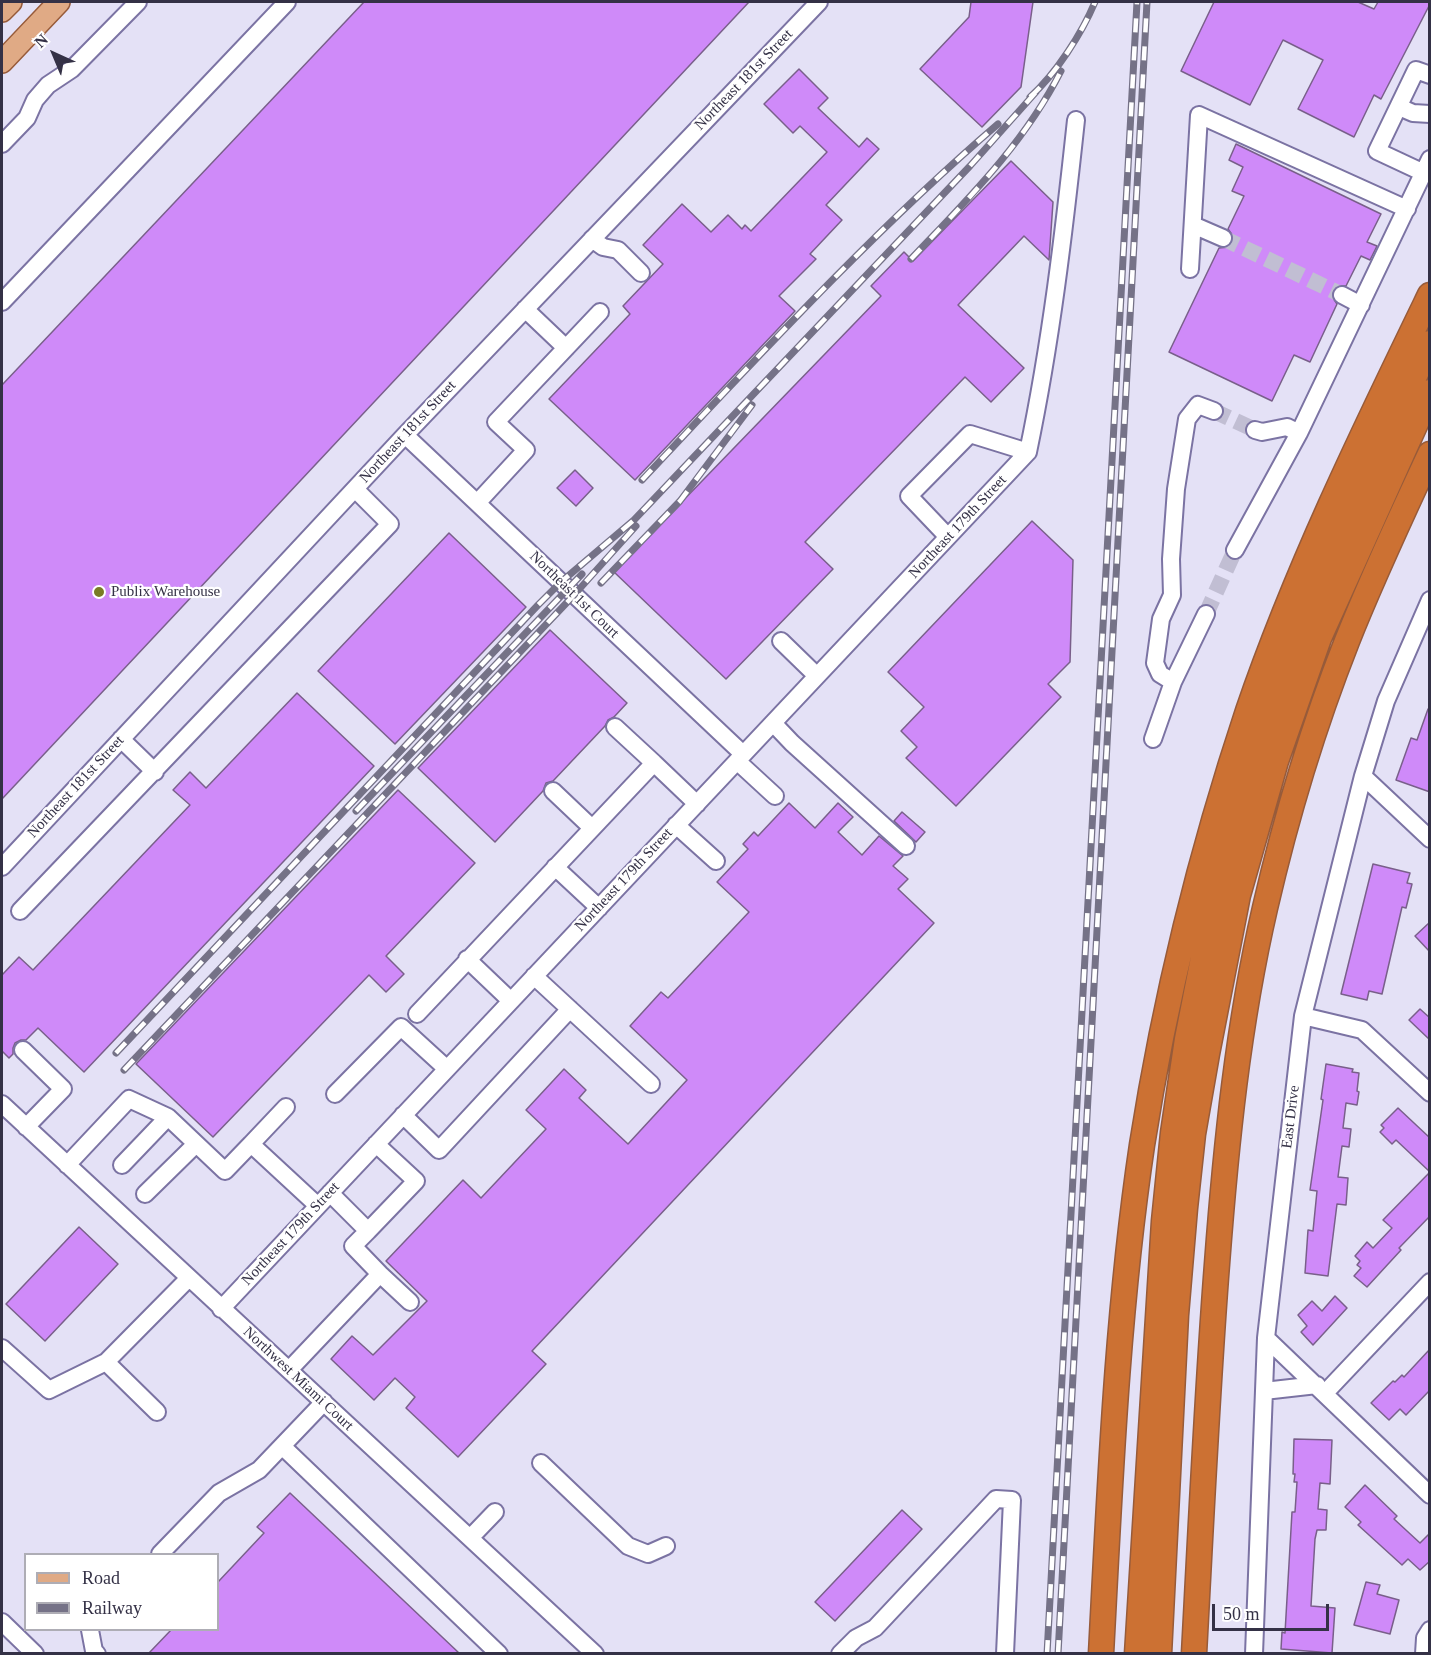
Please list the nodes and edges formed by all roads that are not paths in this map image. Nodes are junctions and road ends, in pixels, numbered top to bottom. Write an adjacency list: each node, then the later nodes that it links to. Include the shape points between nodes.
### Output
1 (11, 2): 6 (main road)
2 (58, 2): 7 (main road)
3 (138, 2): 12 (street, via 72,69 48,85 27,117)
4 (287, 2): 22 (street)
5 (819, 2): 17 (street, Northeast 181st Street)
6 (2, 11)
7 (2, 62)
8 (1430, 75): 9 (street, via 1416,70)
9 (1399, 107): 10 (street, via 1413,114); 13 (street, via 1377,151)
10 (1430, 114)
11 (1076, 120): 33 (street, via 1058,285)
12 (2, 144)
13 (1424, 172): 14 (street)
14 (1407, 209): 15 (street, via 1199,115); 23 (street)
15 (1193, 225): 16 (street); 18 (street)
16 (1223, 238)
17 (592, 239): 19 (street, via 603,247 618,250); 24 (street, Northeast 181st Street)
18 (1190, 269)
19 (641, 273)
20 (1342, 295): 23 (street)
21 (1430, 295): 118 (highway, via 1352,459 1270,651 1226,781 1192,905 1153,1078 1128,1252)
22 (2, 302)
23 (1361, 305): 31 (street)
24 (525, 309): 27 (street); 32 (street, Northeast 181st Street)
25 (600, 312): 27 (street)
26 (1430, 343): 119 (highway, via 1318,585 1276,697 1216,892 1173,1133)
27 (566, 348): 36 (street, via 496,422 526,450)
28 (1430, 392): 120 (highway, via 1319,638 1276,761 1238,896 1193,1134 1186,1198 1176,1315)
29 (1214, 411): 43 (street, via 1198,405 1187,419 1176,489 1172,595 1161,619 1155,663 1160,674)
30 (1255, 430): 31 (street, via 1287,427)
31 (1299, 433): 38 (street)
32 (405, 435): 35 (street, Northeast 181st Street); 36 (street, Northeast 1st Court)
33 (1028, 452): 37 (street, Northeast 179th Street); 37 (street, via 970,434 909,496)
34 (1430, 454): 121 (highway, via 1378,567 1321,712 1291,809 1256,954 1226,1146)
35 (355, 489): 46 (street, Northeast 181st Street); 50 (street, via 390,524)
36 (478, 502): 48 (street, Northeast 1st Court)
37 (948, 537): 42 (street, Northeast 179th Street)
38 (1235, 550)
39 (1430, 600): 51 (street, East Drive, via 1386,701)
40 (1206, 614): 43 (street)
41 (781, 641): 42 (street)
42 (817, 676): 44 (street, Northeast 179th Street)
43 (1173, 682): 47 (street)
44 (773, 723): 48 (street, Northeast 179th Street); 58 (street)
45 (615, 727): 49 (street)
46 (121, 739): 50 (street); 60 (street, Northeast 181st Street)
47 (1153, 739)
48 (740, 758): 53 (street, Northeast 1st Court); 54 (street, Northeast 179th Street)
49 (654, 763): 54 (street); 56 (street)
50 (155, 772): 63 (street)
51 (1363, 776): 57 (street); 69 (street, East Drive)
52 (553, 791): 56 (street)
53 (775, 796)
54 (697, 804): 55 (street, Northeast 179th Street)
55 (676, 825): 59 (street); 62 (street, Northeast 179th Street)
56 (592, 828): 61 (street)
57 (1430, 839)
58 (906, 846)
59 (716, 861)
60 (2, 867)
61 (555, 867): 62 (street); 64 (street)
62 (599, 908): 65 (street, Northeast 179th Street)
63 (20, 911)
64 (467, 960): 66 (street); 68 (street)
65 (534, 976): 66 (street, Northeast 179th Street); 67 (street)
66 (511, 1001): 71 (street, Northeast 179th Street)
67 (570, 1009): 72 (street); 77 (street, via 439,1150)
68 (417, 1014)
69 (1303, 1016): 73 (street, via 1362,1030); 94 (street, East Drive)
70 (24, 1050): 79 (street, via 63,1089)
71 (447, 1069): 74 (street, via 401,1027); 77 (street, Northeast 179th Street)
72 (651, 1084)
73 (1430, 1093)
74 (335, 1094)
75 (2, 1104): 79 (street, Northwest Miami Court)
76 (286, 1107): 81 (street)
77 (403, 1115): 82 (street, Northeast 179th Street)
78 (168, 1118): 80 (street); 83 (street, via 129,1099); 84 (street)
79 (26, 1127): 83 (street, Northwest Miami Court)
80 (196, 1144): 81 (street, via 225,1171); 86 (street)
81 (251, 1144): 87 (street)
82 (376, 1144): 85 (street, Northeast 179th Street); 88 (street, via 416,1181)
83 (67, 1165): 90 (street, Northwest Miami Court)
84 (122, 1165)
85 (330, 1193): 87 (street, Northeast 179th Street); 88 (street)
86 (145, 1194)
87 (318, 1206): 93 (street, Northeast 179th Street)
88 (368, 1231): 89 (street, via 353,1246)
89 (380, 1274): 92 (street); 97 (street)
90 (188, 1279): 93 (street, Northwest Miami Court); 96 (street)
91 (1430, 1282): 98 (street)
92 (410, 1302)
93 (221, 1309): 97 (street, Northwest Miami Court)
94 (1266, 1338): 98 (street); 99 (street, East Drive)
95 (2, 1348): 96 (street, via 49,1390)
96 (106, 1362): 101 (street)
97 (289, 1370): 100 (street, Northwest Miami Court)
98 (1321, 1389): 99 (street); 104 (street)
99 (1264, 1391): 122 (street, East Drive)
100 (324, 1402): 102 (street); 106 (street, Northwest Miami Court)
101 (157, 1412)
102 (282, 1446): 108 (street, via 259,1470 219,1493); 114 (street)
103 (541, 1463): 107 (street, via 628,1546 648,1554)
104 (1430, 1495)
105 (495, 1512): 106 (street)
106 (470, 1538): 115 (street, Northwest Miami Court)
107 (666, 1546)
108 (161, 1553)
109 (2, 1622): 112 (street)
110 (1430, 1630): 123 (street)
111 (90, 1631): 113 (street)
112 (35, 1653)
113 (97, 1653)
114 (499, 1653)
115 (595, 1653)
116 (840, 1653): 117 (street, via 875,1628 996,1499 1012,1500)
117 (1005, 1653)
118 (1101, 1653)
119 (1137, 1653)
120 (1159, 1653)
121 (1194, 1653)
122 (1254, 1653)
123 (1424, 1653)

